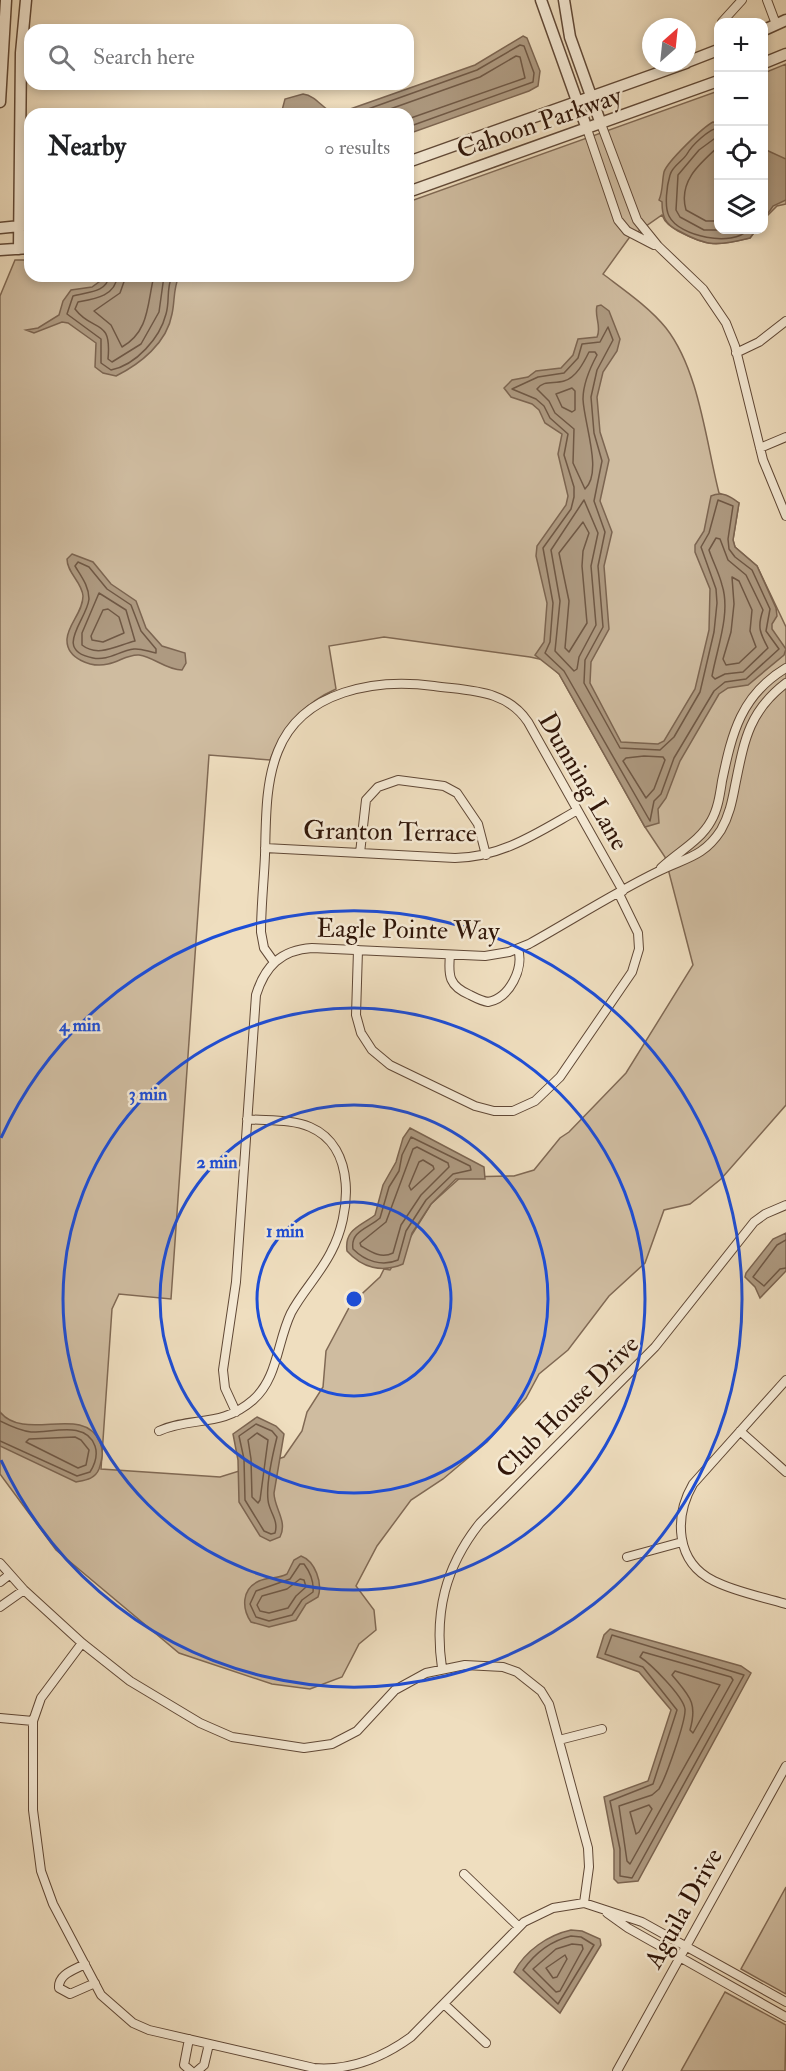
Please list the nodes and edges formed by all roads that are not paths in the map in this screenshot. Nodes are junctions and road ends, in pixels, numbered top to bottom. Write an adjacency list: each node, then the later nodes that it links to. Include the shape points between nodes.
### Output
1 (6, 0): 16 (street)
2 (26, 0): 22 (street, via 21,53)
3 (541, 0): 17 (street)
4 (564, 0): 15 (street, via 570,37)
5 (742, 0): 7 (street)
6 (767, 0): 8 (street)
7 (726, 18)
8 (781, 22)
9 (714, 52): 11 (street, Cahoon Parkway)
10 (786, 54): 12 (street)
11 (696, 59)
12 (768, 61)
13 (662, 72): 15 (street, Cahoon Parkway)
14 (714, 82): 18 (street, Cahoon Parkway)
15 (591, 98): 17 (street, Cahoon Parkway); 18 (street)
16 (0, 102)
17 (579, 102): 19 (street); 20 (street, Cahoon Parkway)
18 (601, 124): 19 (street, Cahoon Parkway); 24 (street, via 632,212)
19 (587, 129): 21 (street, Cahoon Parkway); 24 (street, via 618,220 627,231)
20 (414, 160)
21 (414, 190)
22 (24, 225): 23 (street)
23 (0, 228)
24 (658, 246): 28 (street, via 718,308)
25 (24, 248): 26 (street)
26 (0, 250)
27 (786, 321): 28 (street, via 759,342)
28 (736, 353): 30 (street)
29 (786, 437): 30 (street)
30 (760, 448): 31 (street)
31 (786, 516)
32 (786, 668): 38 (street, Eagle Pointe Way, via 758,690 737,722 718,805 706,830)
33 (786, 683): 38 (street, Eagle Pointe Way, via 754,717 743,744 730,812 721,830 686,862)
34 (576, 811): 35 (street, Dunning Lane, via 528,722 509,701 490,694 423,684 379,684 326,700 303,715 288,733 271,777); 37 (street, Granton Terrace, via 515,845); 39 (street, Dunning Lane)
35 (265, 848): 36 (street, Granton Terrace); 43 (street, Dunning Lane, via 261,932 264,948)
36 (360, 853): 37 (street, Granton Terrace, via 455,858); 37 (street, via 366,800 378,787 398,780 444,786 457,793 478,824)
37 (486, 855)
38 (659, 871): 39 (street, Eagle Pointe Way)
39 (621, 893): 40 (street, Eagle Pointe Way); 41 (street, Dunning Lane, via 638,933 639,950 632,972 560,1077 535,1101 513,1111 494,1112 475,1106 396,1068 372,1050 356,1015)
40 (518, 949): 42 (street, Eagle Pointe Way, via 492,956); 42 (street, via 520,968 503,995 488,1002 460,991 451,983)
41 (358, 950): 42 (street, Eagle Pointe Way); 43 (street, Eagle Pointe Way, via 302,949)
42 (450, 955)
43 (274, 962): 44 (street, via 256,995)
44 (247, 1119): 47 (street, via 236,1282 223,1370 225,1388); 47 (street, via 301,1124 319,1132 338,1152 346,1185 331,1253 291,1313 271,1377 255,1399)
45 (786, 1205): 60 (street, Club House Drive, via 754,1222 649,1354 466,1541 441,1602)
46 (786, 1380): 49 (street)
47 (236, 1412): 48 (street, via 222,1419)
48 (159, 1431)
49 (740, 1431): 50 (street); 51 (street, via 689,1492 681,1511)
50 (786, 1472)
51 (682, 1542): 52 (street); 57 (street, via 690,1559 709,1578)
52 (627, 1557)
53 (0, 1563): 54 (street)
54 (9, 1575): 55 (street); 56 (street)
55 (0, 1582)
56 (24, 1590): 58 (street); 59 (street)
57 (786, 1604)
58 (0, 1607)
59 (82, 1643): 60 (street, via 130,1681 219,1734 304,1748 344,1740 395,1690); 62 (street, via 41,1698)
60 (442, 1668): 64 (street, via 488,1665 518,1672 541,1691 549,1704)
61 (0, 1718): 62 (street)
62 (33, 1721): 72 (street, via 33,1810 42,1871 53,1904)
63 (602, 1729): 64 (street)
64 (559, 1740): 67 (street, via 588,1848)
65 (786, 1766): 70 (street, Aguila Drive)
66 (464, 1874): 69 (street)
67 (584, 1903): 68 (street); 69 (street, via 553,1908)
68 (599, 1908): 70 (street, via 635,1919); 71 (street)
69 (519, 1927): 75 (street)
70 (686, 1947): 71 (street, Aguila Drive); 74 (street)
71 (680, 1958): 76 (street); 83 (street, Aguila Drive)
72 (85, 1964): 73 (street); 73 (street, via 63,1976 59,1989 70,1994)
73 (94, 1983): 77 (street, via 101,1995 133,2023)
74 (786, 2002)
75 (444, 2004): 78 (street); 80 (street, via 411,2037)
76 (786, 2017)
77 (189, 2039): 79 (street); 81 (street, via 184,2065)
78 (486, 2043)
79 (209, 2044): 80 (street, via 314,2068); 82 (street, via 204,2065)
80 (364, 2067)
81 (192, 2071)
82 (197, 2071)
83 (617, 2071)

